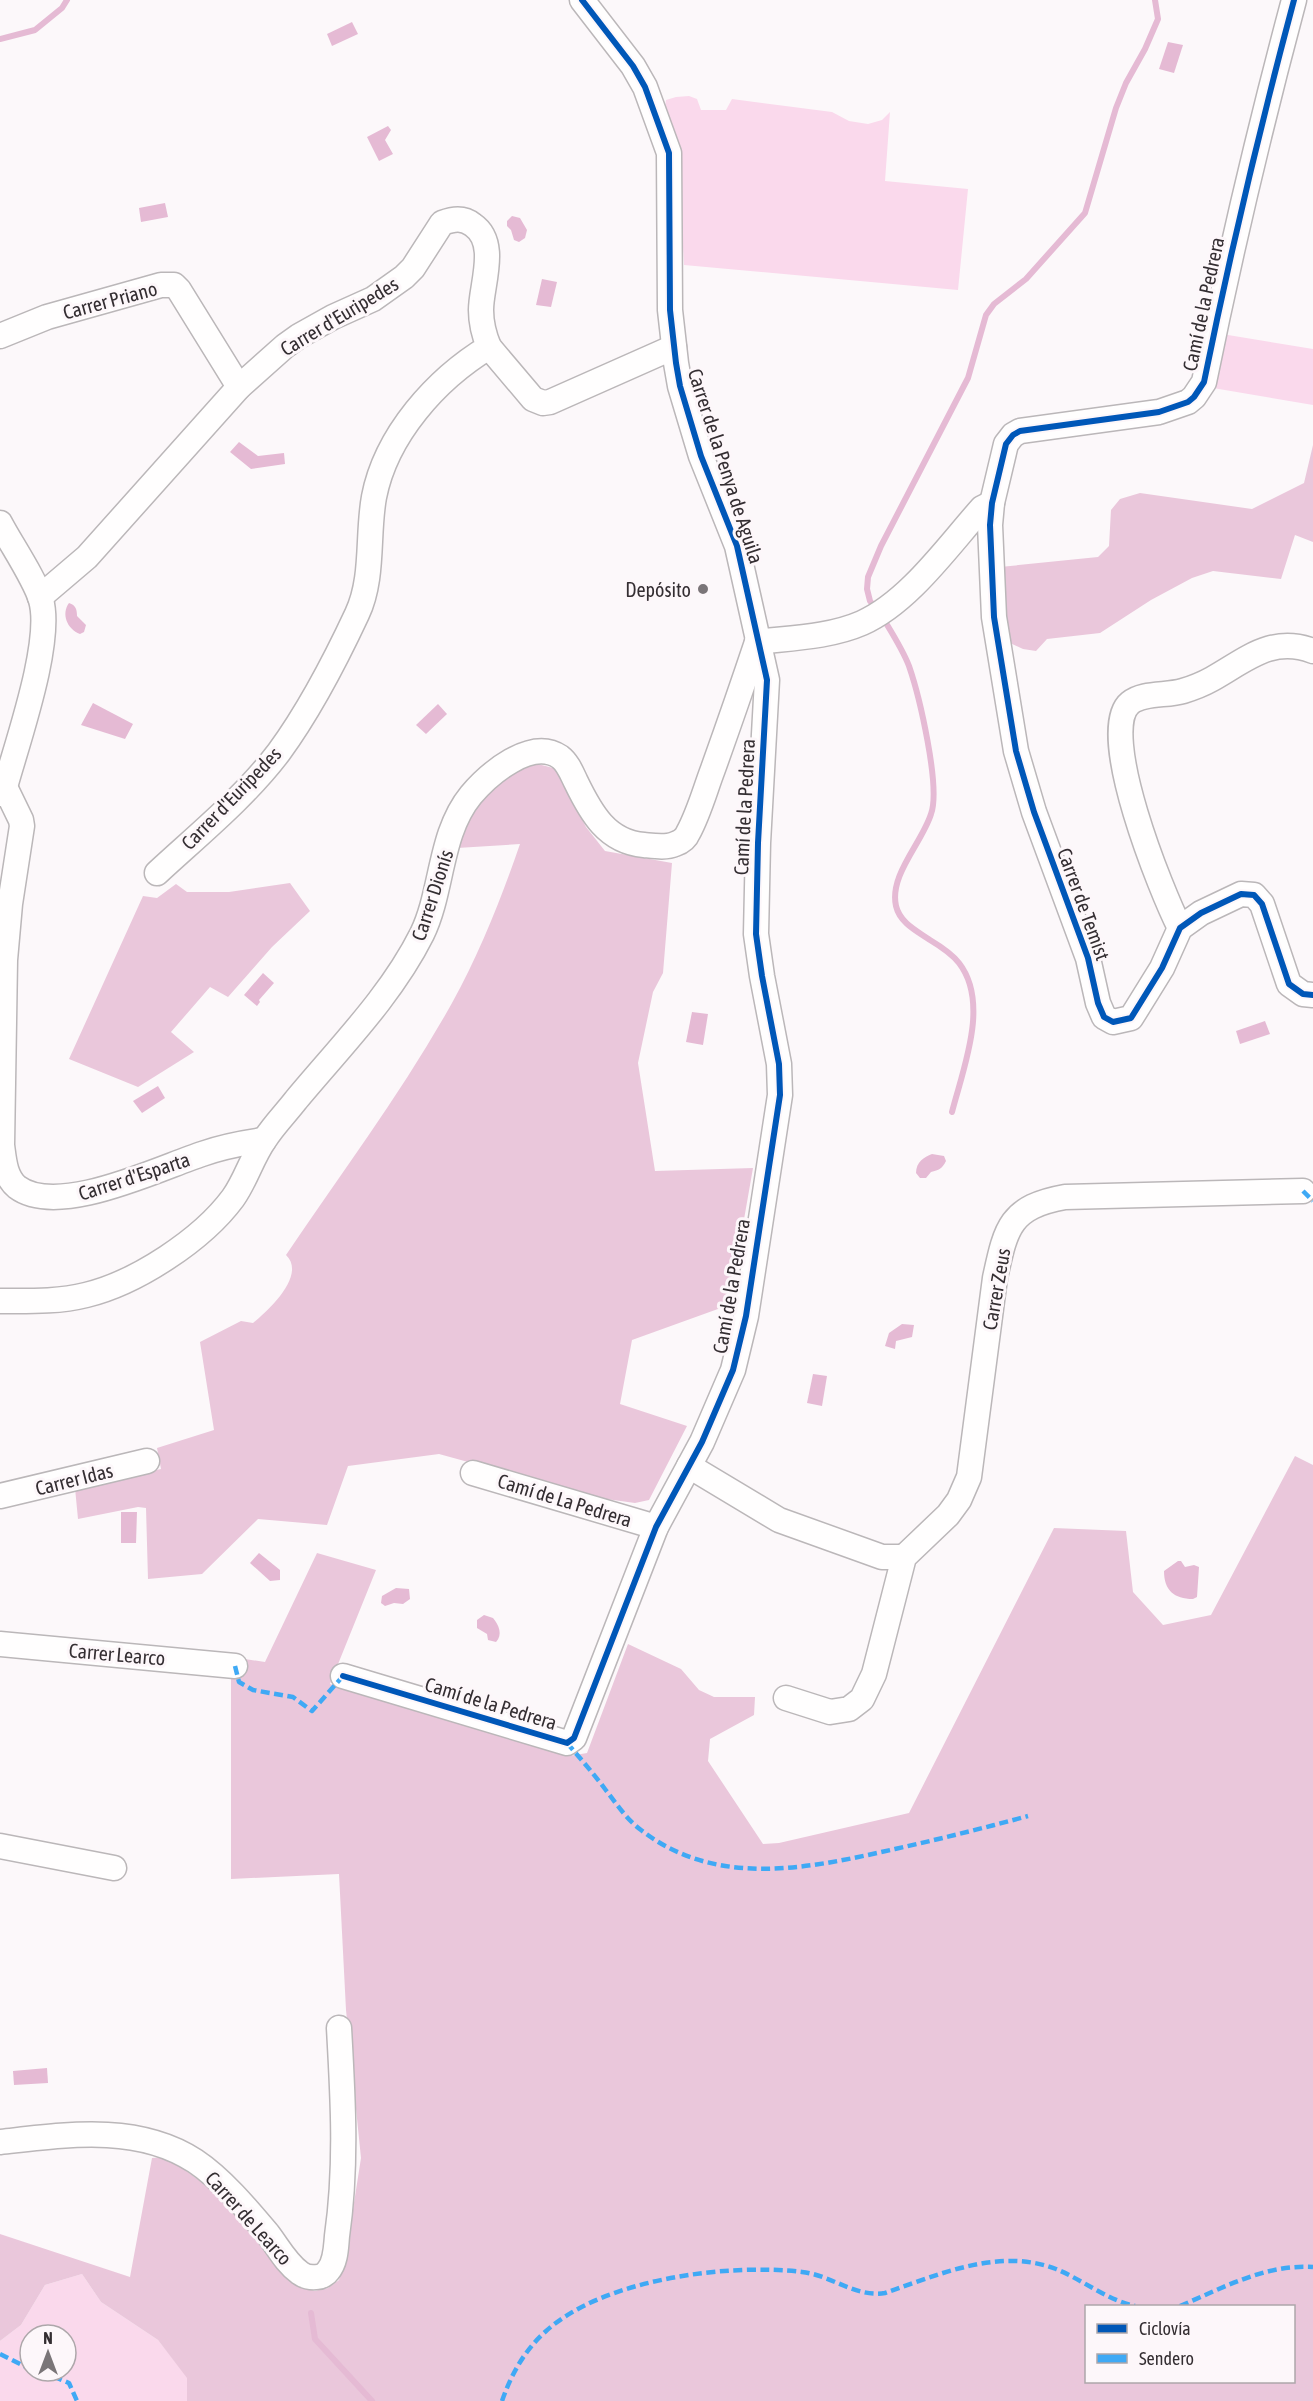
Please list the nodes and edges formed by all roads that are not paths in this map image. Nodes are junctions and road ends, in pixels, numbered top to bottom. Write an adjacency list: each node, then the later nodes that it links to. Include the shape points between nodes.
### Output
1 (582, 0): 5 (street, Carrer de la Penya de Aguila, via 645,87 669,153 670,310)
2 (1294, 0): 7 (street, Camí de la Pedrera, via 1236,225 1200,390 1188,402 1159,412 1020,431 1006,444)
3 (0, 336): 6 (street, Carrer Priano, via 47,317 161,285 174,285)
4 (489, 347): 5 (street, Carrer d'Euripedes, via 533,399 543,404); 6 (street, Carrer d'Euripedes, via 481,314 486,245 480,230 457,219 442,223 413,268 394,285 299,336); 13 (street, Carrer d'Euripedes, via 453,372 402,430 384,460 374,498 368,569 358,611 279,752 242,793)
5 (674, 347): 10 (street, Carrer de la Penya de Aguila, via 680,386 701,456 737,546)
6 (239, 387): 9 (street, Carrer d'Euripedes, via 87,557)
7 (992, 503): 10 (street, via 982,508 910,588 864,622 824,633); 14 (street, Carrer de Temist, via 994,617 1016,751 1034,812 1088,958 1104,1017 1113,1022 1131,1018 1162,968)
8 (0, 523): 9 (street)
9 (40, 597): 12 (street, via 44,634)
10 (758, 642): 16 (street, Carrer Dionís, via 693,823 686,837 676,844 633,844 606,830 593,816 568,765 553,754 519,756 478,787 456,821 426,926 408,960); 20 (street, Camí de la Pedrera, via 767,680 756,934 779,1064 780,1095 742,1336 722,1398)
11 (1313, 651): 14 (street, via 1289,644 1263,651 1203,684 1131,701 1123,712 1120,741 1133,807)
12 (2, 791): 16 (street, Carrer d'Esparta, via 22,826 10,904 4,993 2,1145 11,1179 21,1189 35,1194 73,1196 224,1147)
13 (157, 873)
14 (1180, 928): 15 (street, via 1229,898 1254,895 1262,904 1289,984 1303,994)
15 (1313, 994)
16 (264, 1140): 18 (street, Carrer Dionís, via 224,1209 173,1252 120,1282 87,1294)
17 (1303, 1191): 24 (street, Carrer Zeus, via 1065,1197 1033,1204 1017,1218 1009,1228 995,1278 969,1477 948,1515)
18 (0, 1302)
19 (147, 1461): 22 (street, Carrer Idas)
20 (689, 1466): 23 (street, Camí de la Pedrera); 24 (street, via 779,1520 882,1557)
21 (473, 1473): 23 (street, Camí de La Pedrera)
22 (0, 1496)
23 (656, 1527): 27 (street, Camí de la Pedrera, via 574,1738 567,1743)
24 (904, 1557): 28 (street, via 874,1674 862,1699 849,1709 830,1712)
25 (0, 1644): 26 (street, Carrer Learco)
26 (235, 1666)
27 (343, 1676)
28 (786, 1698)
29 (0, 1846): 30 (street)
30 (114, 1868)
31 (339, 2028): 32 (street, Carrer de Learco, via 344,2173 334,2258 328,2273 322,2276 301,2274 210,2173 165,2146 106,2135)
32 (0, 2142)

